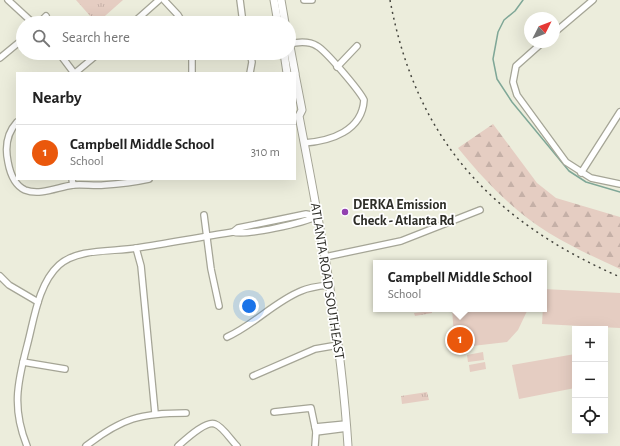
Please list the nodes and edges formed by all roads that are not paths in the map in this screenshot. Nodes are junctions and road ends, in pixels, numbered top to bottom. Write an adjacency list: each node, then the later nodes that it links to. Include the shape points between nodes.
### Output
1 (8, 0): 10 (street)
2 (159, 0): 11 (street)
3 (164, 0): 12 (street)
4 (240, 0): 13 (street)
5 (274, 0): 14 (main road)
6 (282, 0): 15 (main road)
7 (304, 0): 8 (street)
8 (312, 0)
9 (593, 0): 16 (street)
10 (26, 16)
11 (141, 16)
12 (179, 16)
13 (242, 16)
14 (277, 16)
15 (284, 16)
16 (560, 27)
17 (296, 42): 28 (street, via 308,43 321,48)
18 (16, 45): 21 (street)
19 (357, 46): 28 (street)
20 (536, 48): 40 (street, via 516,66 514,88 566,162)
21 (0, 58)
22 (64, 60): 29 (street)
23 (90, 60): 30 (street)
24 (192, 60): 31 (street)
25 (252, 60): 32 (street)
26 (285, 60): 33 (main road)
27 (292, 60): 34 (main road, ATLANTA ROAD SOUTHEAST)
28 (337, 67): 39 (street, via 364,100 361,116 334,139)
29 (73, 72)
30 (75, 72)
31 (192, 72)
32 (250, 72)
33 (288, 72)
34 (295, 72)
35 (296, 78): 37 (main road, ATLANTA ROAD SOUTHEAST, via 302,110)
36 (620, 112): 40 (street)
37 (297, 114): 39 (main road, ATLANTA ROAD SOUTHEAST)
38 (16, 123): 44 (street, via 8,140 7,158 11,176)
39 (304, 143): 48 (main road, ATLANTA ROAD SOUTHEAST)
40 (581, 173): 43 (street, via 591,178)
41 (141, 180): 42 (street, via 104,185)
42 (73, 182): 44 (street, via 34,192)
43 (620, 184)
44 (20, 187): 45 (street)
45 (15, 192)
46 (480, 210): 51 (street, via 401,241)
47 (204, 215): 49 (street)
48 (318, 216): 49 (street, via 306,214); 51 (main road, ATLANTA ROAD SOUTHEAST)
49 (207, 236): 50 (street); 55 (street)
50 (136, 248): 54 (street, via 71,257 48,277); 62 (street, via 141,266)
51 (325, 257): 53 (main road, ATLANTA ROAD SOUTHEAST)
52 (0, 276): 54 (street, via 9,285)
53 (329, 285): 56 (street, via 302,290); 57 (main road, ATLANTA ROAD SOUTHEAST)
54 (38, 302): 58 (street)
55 (219, 306)
56 (227, 337)
57 (338, 345): 60 (street, via 315,350); 64 (main road, ATLANTA ROAD SOUTHEAST)
58 (23, 362): 59 (street); 66 (street, via 17,409)
59 (65, 369)
60 (253, 376)
61 (274, 412): 65 (street, via 311,408)
62 (155, 413): 63 (street); 67 (street, via 141,415 118,424)
63 (186, 413)
64 (346, 426): 65 (street); 71 (main road, ATLANTA ROAD SOUTHEAST)
65 (316, 429): 70 (street)
66 (27, 446)
67 (86, 446)
68 (178, 446): 69 (street, via 208,423 213,423)
69 (237, 446)
70 (315, 446)
71 (348, 446)

